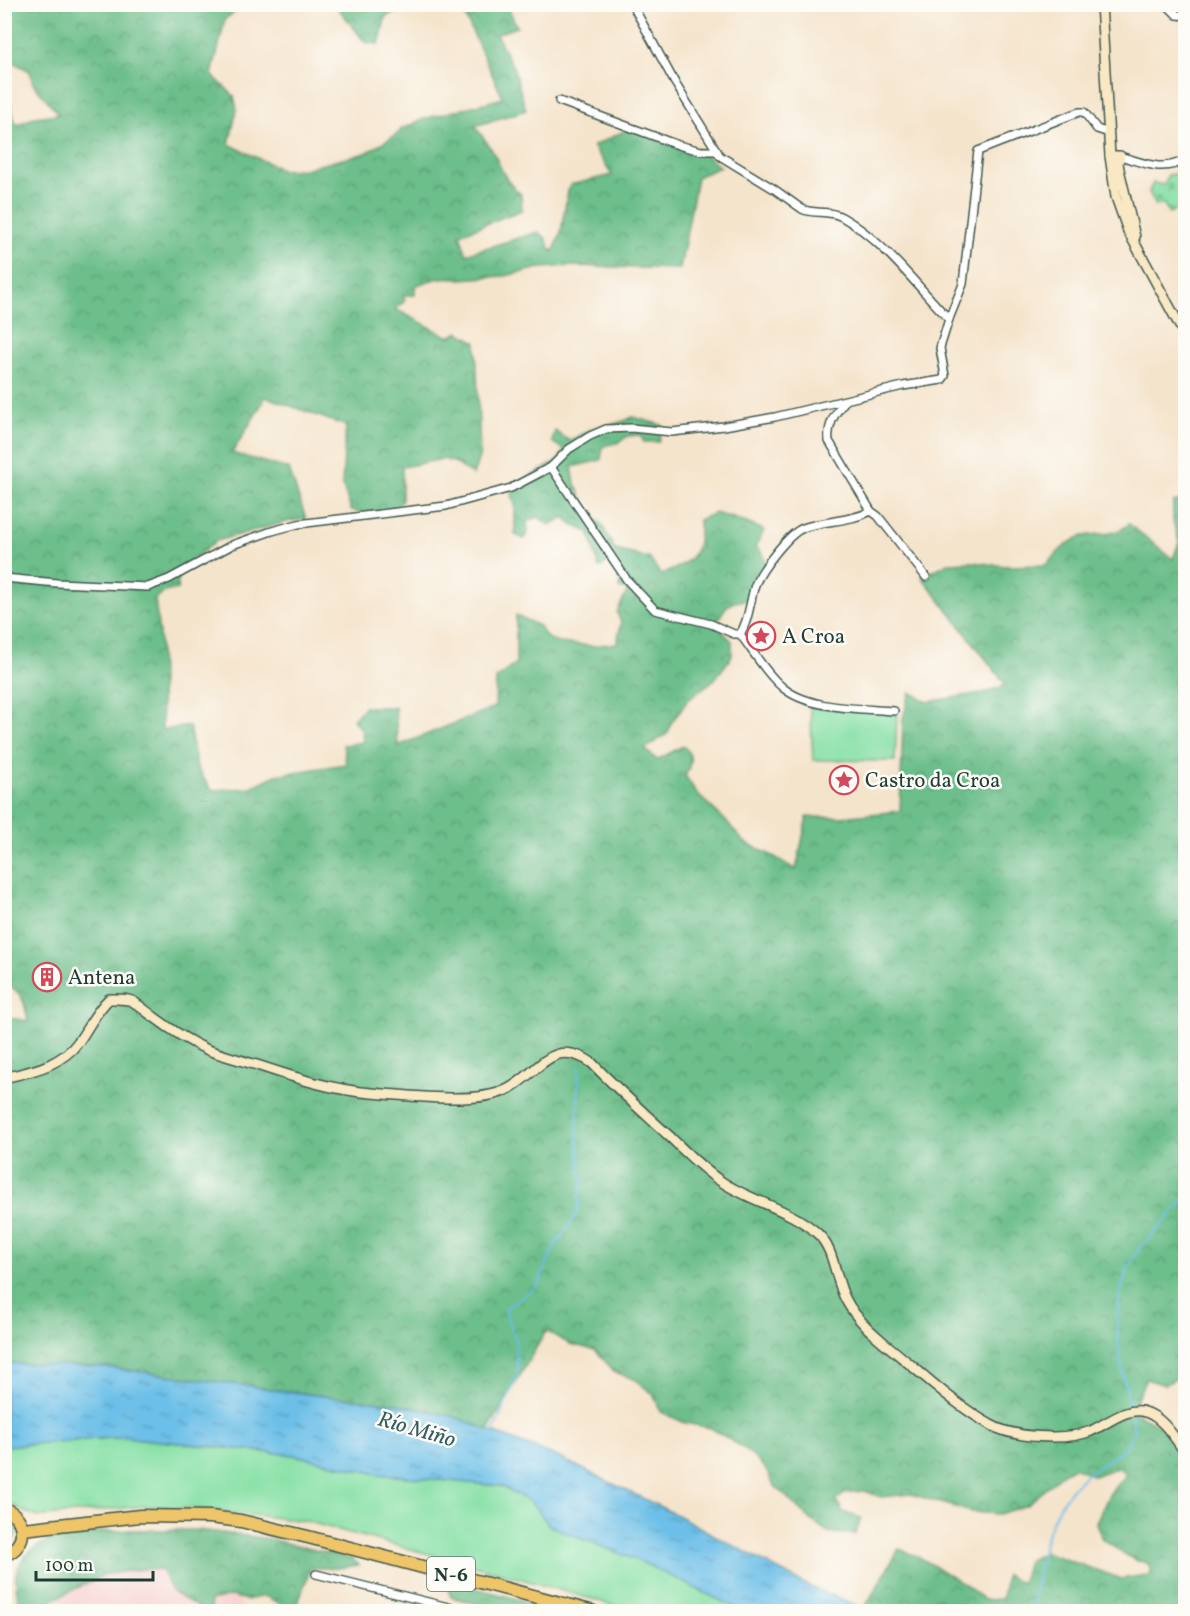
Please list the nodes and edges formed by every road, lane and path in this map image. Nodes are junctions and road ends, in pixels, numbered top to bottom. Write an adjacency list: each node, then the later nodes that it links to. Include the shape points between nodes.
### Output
1 (632, 4): 7 (street)
2 (1101, 4): 6 (street)
3 (1166, 4): 4 (street)
4 (1185, 16)
5 (559, 101): 7 (street, via 678,145)
6 (1109, 133): 8 (street); 10 (street, via 1097,129 1084,112 1079,112 978,151 963,284)
7 (717, 151): 10 (street, via 802,209 841,216 872,238)
8 (1115, 156): 9 (street, via 1163,167); 11 (street, via 1113,184 1120,211 1137,250)
9 (1185, 159)
10 (949, 319): 12 (street, via 940,348 945,376 942,380)
11 (1185, 333)
12 (845, 401): 13 (street, via 724,426 672,432 606,429 569,449); 14 (street, via 832,420 828,441)
13 (552, 467): 16 (street, via 511,488 446,506 298,524 272,531 232,545 148,587); 17 (street, via 627,580 655,610)
14 (871, 511): 15 (street); 17 (street, via 792,535 756,583 746,625)
15 (926, 577)
16 (4, 578)
17 (740, 634): 18 (street, via 781,686 795,696 812,702)
18 (894, 711)
19 (4, 1078): 20 (street, via 52,1065 65,1057 109,999 131,1001 207,1049 326,1086 368,1093 486,1097 507,1090 546,1059 574,1053 592,1063 723,1183 794,1218 819,1236 854,1312 971,1413 1006,1431 1051,1436 1089,1432 1121,1414 1143,1411 1163,1423)
20 (1185, 1453)
21 (4, 1509): 22 (highway, via 17,1517)
22 (23, 1529): 23 (highway, via 17,1547); 28 (highway, N-6, via 140,1516 241,1521)
23 (4, 1555)
24 (316, 1574): 27 (street)
25 (4, 1584): 26 (street)
26 (8, 1611)
27 (468, 1611)
28 (594, 1611)

